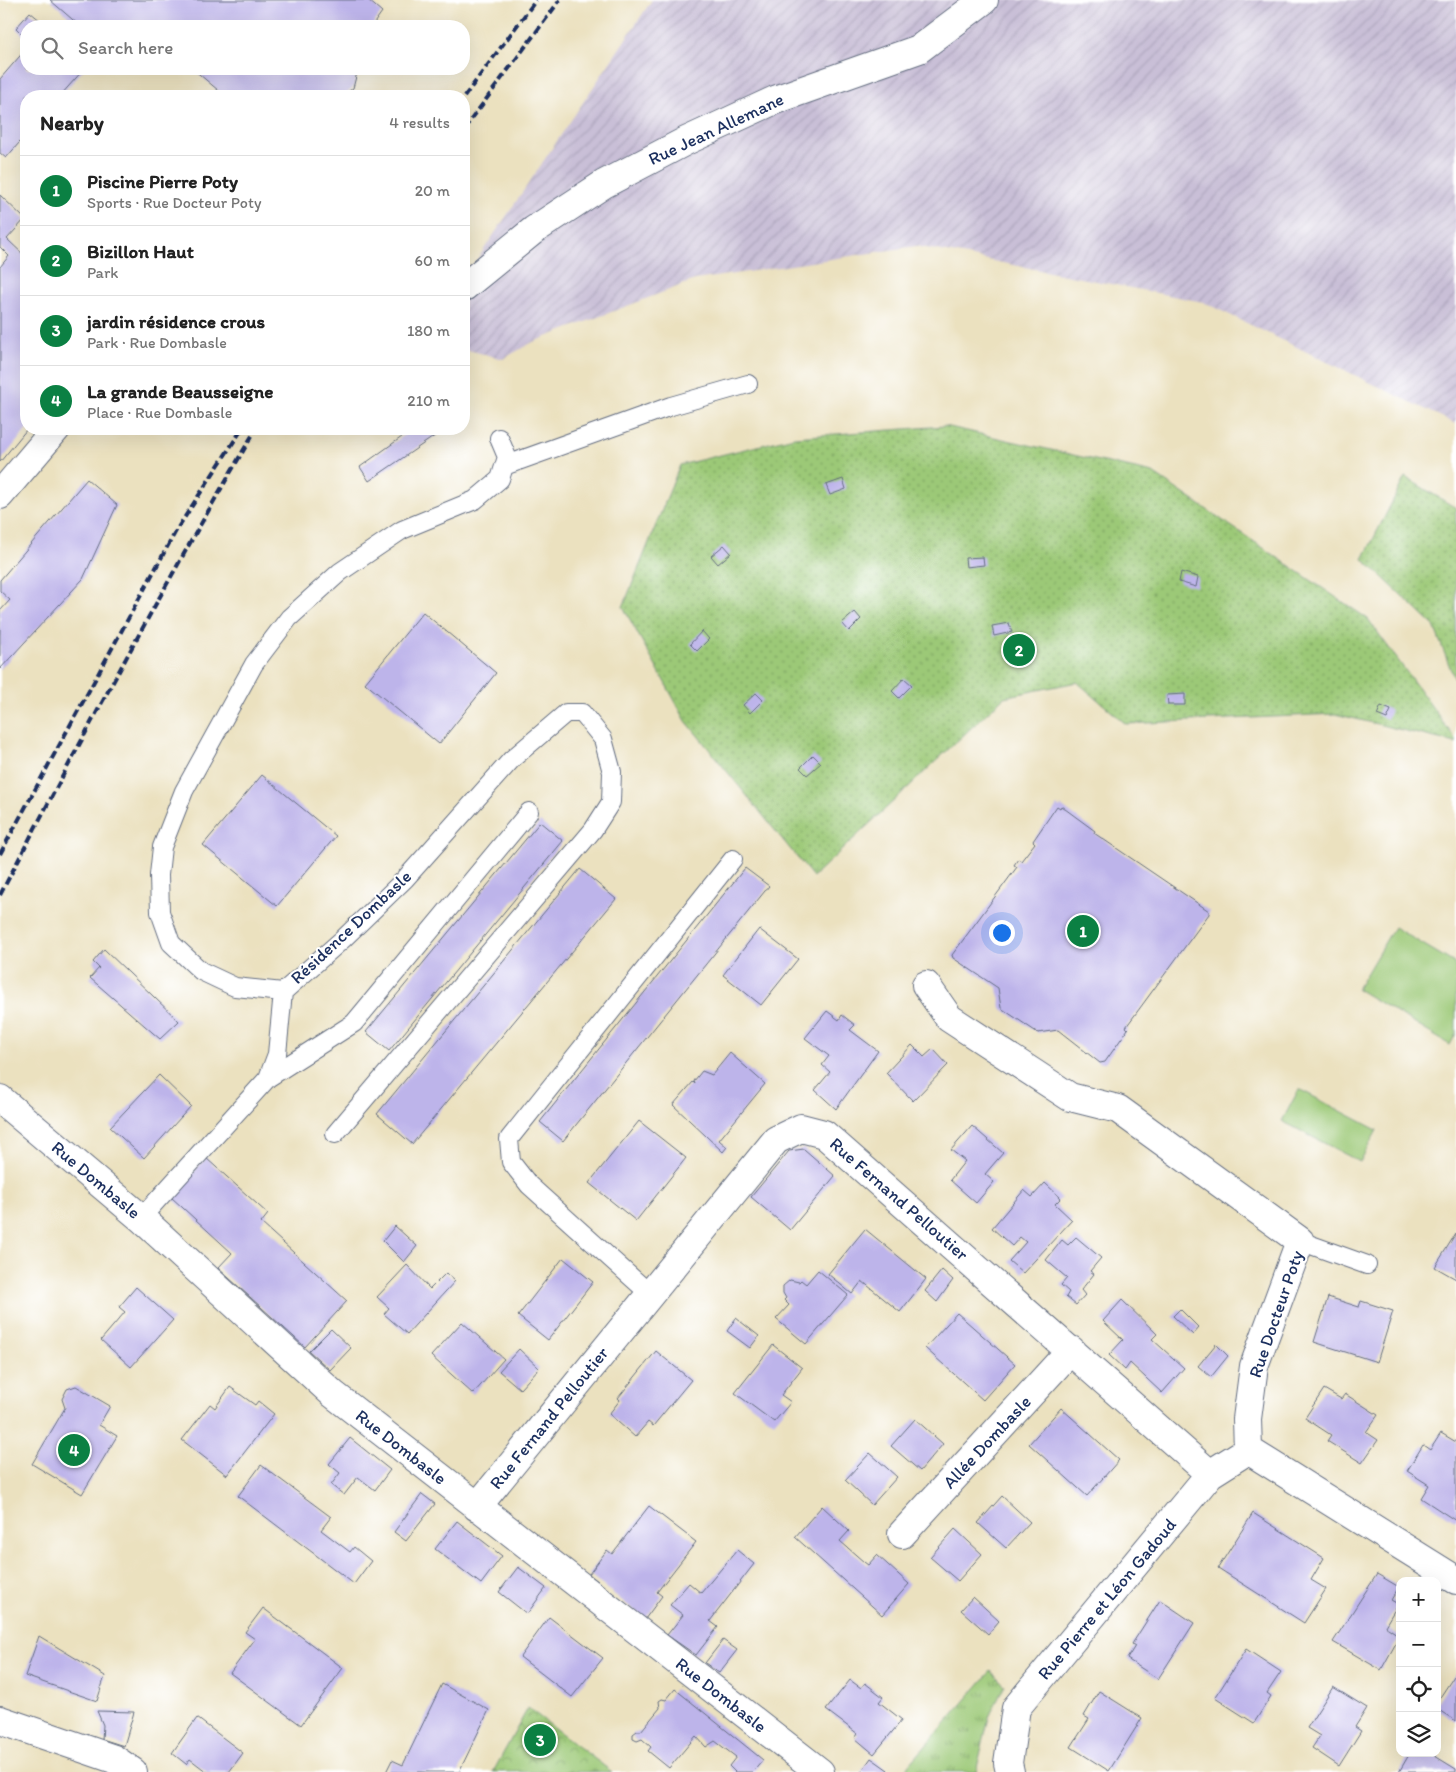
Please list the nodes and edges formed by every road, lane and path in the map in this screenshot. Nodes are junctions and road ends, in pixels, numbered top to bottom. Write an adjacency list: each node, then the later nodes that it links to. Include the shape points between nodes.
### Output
1 (984, 0): 2 (street, Rue Jean Allemane, via 919,48 775,100 604,184 534,230)
2 (470, 282)
3 (748, 384): 6 (lane, via 671,406)
4 (51, 435): 7 (street)
5 (500, 438): 6 (lane, via 507,457)
6 (504, 466): 11 (lane, Résidence Dombasle, via 500,479 475,500 402,530 340,572 289,618 254,664 184,791 162,847 159,876 160,912 171,943 201,971 235,987)
7 (0, 495)
8 (529, 812): 12 (lane, via 354,1023)
9 (733, 859): 18 (lane, via 509,1139 511,1162 529,1185)
10 (926, 985): 16 (street, Rue Docteur Poty, via 949,1018 1070,1097 1118,1109)
11 (283, 992): 12 (lane, via 277,1054); 14 (lane, Résidence Dombasle, via 404,879 512,759 566,713 582,713 603,739 612,772 611,802 593,830)
12 (268, 1078): 15 (lane)
13 (0, 1099): 15 (street, Rue Dombasle)
14 (335, 1134)
15 (141, 1218): 22 (street, Rue Dombasle, via 333,1394)
16 (1300, 1241): 17 (lane); 20 (street, Rue Docteur Poty, via 1254,1366 1247,1419)
17 (1367, 1265)
18 (650, 1294): 19 (street, Rue Fernand Pelloutier, via 776,1140 801,1128 824,1134); 22 (street, Rue Fernand Pelloutier)
19 (1071, 1350): 21 (street, Rue Fernand Pelloutier); 23 (street, Allée Dombasle)
20 (1248, 1450): 21 (street, Rue Pierre et Léon Gadoud); 24 (street)
21 (1210, 1474): 28 (street, Rue Pierre et Léon Gadoud, via 1016,1708 1008,1763)
22 (477, 1506): 27 (street, Rue Dombasle)
23 (902, 1534)
24 (1456, 1580)
25 (0, 1720): 26 (street, via 114,1759)
26 (133, 1772)
27 (820, 1772)
28 (1010, 1772)

